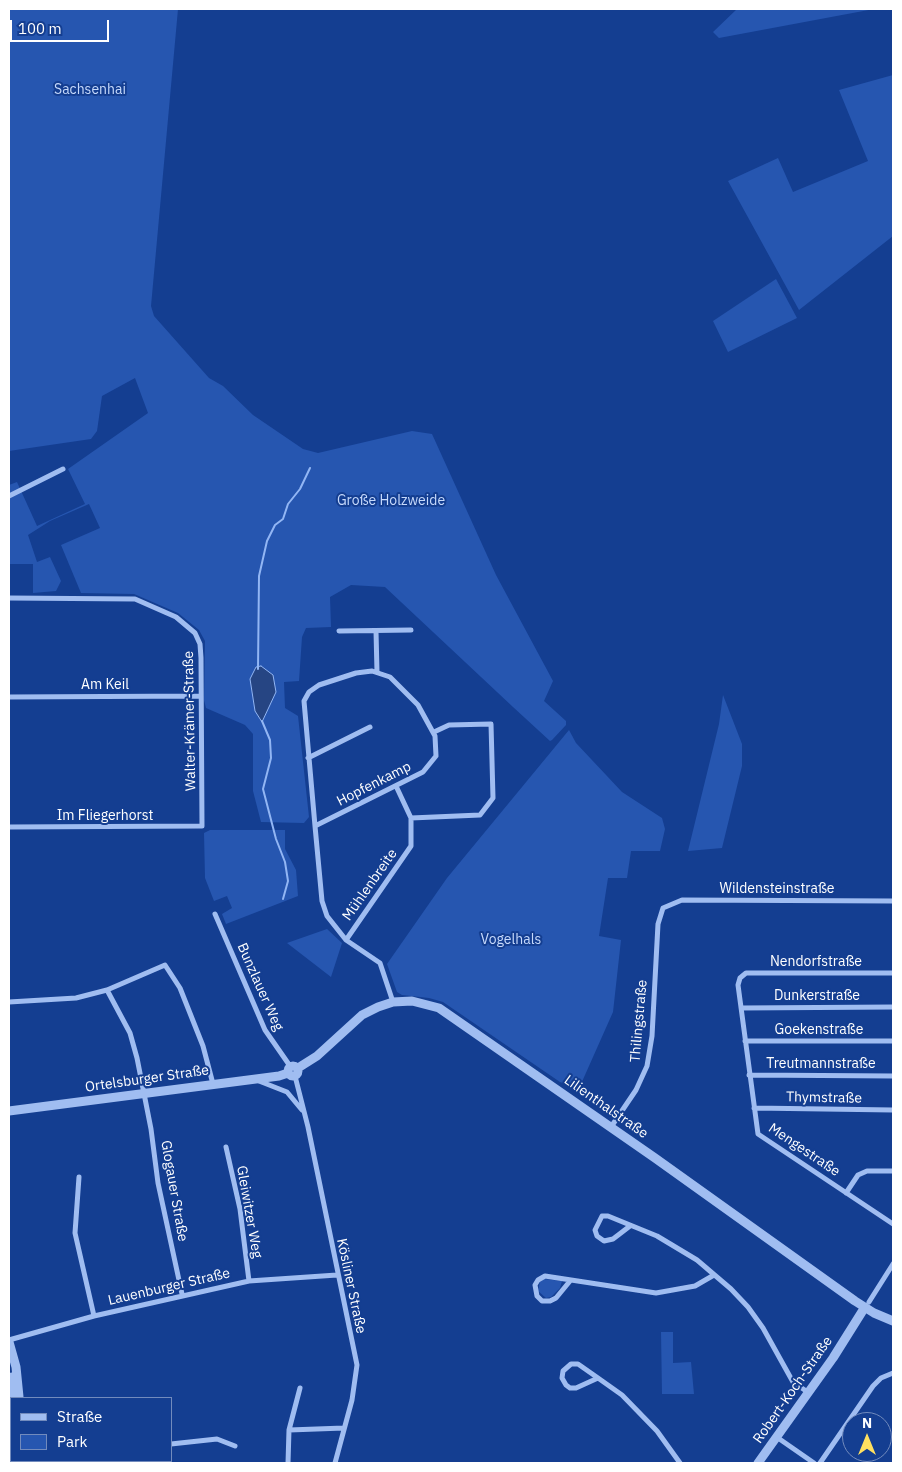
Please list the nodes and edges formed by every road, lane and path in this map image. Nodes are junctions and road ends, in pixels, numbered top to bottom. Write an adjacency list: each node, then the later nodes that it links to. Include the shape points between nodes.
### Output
1 (63, 469): 2 (street)
2 (9, 496)
3 (9, 598): 8 (street, Walter-Krämer-Straße, via 135,599 176,617 195,633 200,644)
4 (376, 630): 5 (street); 6 (street); 7 (street)
5 (411, 630)
6 (339, 631)
7 (377, 672): 11 (street, Hopfenkamp, via 390,677 413,698); 12 (street, via 356,673 319,685 309,692 304,701)
8 (201, 696): 9 (street, Am Keil); 15 (street, Walter-Krämer-Straße)
9 (9, 697)
10 (370, 727): 12 (street)
11 (434, 732): 13 (street, Hopfenkamp, via 437,751 431,765); 14 (street, via 449,725 491,724 493,798 480,815)
12 (308, 758): 16 (street)
13 (396, 786): 14 (street, Mühlenbreite); 16 (street, Hopfenkamp)
14 (411, 818): 21 (street, Mühlenbreite, via 411,846)
15 (202, 826): 17 (street, Im Fliegerhorst)
16 (315, 826): 21 (street, via 324,908 331,924)
17 (9, 827)
18 (893, 901): 19 (street, Wildensteinstraße, via 682,900)
19 (663, 908): 41 (street, Thilingstraße, via 658,924 648,1066)
20 (216, 914): 31 (street, Bunzlauer Weg, via 265,1030)
21 (346, 940): 26 (street, via 380,963)
22 (893, 973): 23 (street, Nendorfstraße, via 746,973)
23 (740, 978): 27 (street, Mengestraße)
24 (107, 990): 25 (street, via 60,1000); 35 (street, via 164,965 180,988 203,1046); 36 (street, Glogauer Straße, via 130,1033)
25 (9, 1002)
26 (393, 1002): 31 (street, Lilienthalstraße, via 362,1015 317,1056); 41 (street, Lilienthalstraße, via 423,1002 452,1014)
27 (741, 1008): 28 (street, Dunkerstraße); 29 (street, Mengestraße)
28 (893, 1008)
29 (745, 1041): 30 (street, Goekenstraße); 32 (street, Mengestraße)
30 (893, 1041)
31 (293, 1071): 34 (street, Ortelsburger Straße); 40 (street, Kösliner Straße)
32 (749, 1075): 33 (street, Treutmannstraße); 37 (street, Mengestraße)
33 (893, 1076)
34 (251, 1079): 35 (street, Ortelsburger Straße); 40 (street, Kösliner Straße, via 287,1092)
35 (213, 1084): 36 (street, Ortelsburger Straße)
36 (142, 1092): 39 (street, Ortelsburger Straße); 53 (street, Glogauer Straße)
37 (754, 1108): 38 (street, Thymstraße); 45 (street, Mengestraße, via 758,1134)
38 (893, 1110)
39 (9, 1111)
40 (304, 1112): 49 (street, Kösliner Straße)
41 (611, 1128): 54 (street, Lilienthalstraße)
42 (226, 1147): 51 (street, Gleiwitzer Weg, via 240,1209)
43 (893, 1171): 45 (street, via 866,1171 858,1175)
44 (79, 1177): 55 (street, via 75,1232)
45 (846, 1192): 46 (street, Mengestraße)
46 (893, 1224)
47 (630, 1226): 47 (street, via 602,1216 595,1230 604,1241 612,1240); 50 (street, via 678,1248)
48 (893, 1264): 54 (street)
49 (337, 1275): 51 (street, Lauenburger Straße); 65 (street, Kösliner Straße, via 357,1365)
50 (714, 1275): 52 (street, via 695,1286 656,1293); 62 (street, via 748,1308 794,1382)
51 (249, 1281): 53 (street, Lauenburger Straße)
52 (570, 1281): 52 (street, via 545,1276 537,1282 537,1296 542,1301 550,1301)
53 (182, 1294): 55 (street, Lauenburger Straße)
54 (865, 1307): 56 (street, Lilienthalstraße); 62 (street, Robert-Koch-Straße)
55 (94, 1316): 57 (street, Lauenburger Straße)
56 (893, 1321)
57 (9, 1341): 63 (street, via 16,1368)
58 (9, 1365): 64 (street)
59 (893, 1373): 75 (street, via 872,1386)
60 (598, 1378): 60 (street, via 578,1364 566,1367 562,1378 566,1385 576,1388); 72 (street, via 644,1416)
61 (300, 1388): 66 (street)
62 (808, 1393): 67 (street, Robert-Koch-Straße)
63 (15, 1397)
64 (15, 1397)
65 (344, 1428): 66 (street); 71 (street, Kösliner Straße)
66 (289, 1430): 70 (street)
67 (778, 1438): 73 (street, Robert-Koch-Straße); 74 (street)
68 (172, 1444): 69 (street, via 217,1439)
69 (235, 1446)
70 (288, 1463)
71 (335, 1463)
72 (680, 1463)
73 (758, 1463)
74 (814, 1463)
75 (820, 1463)

